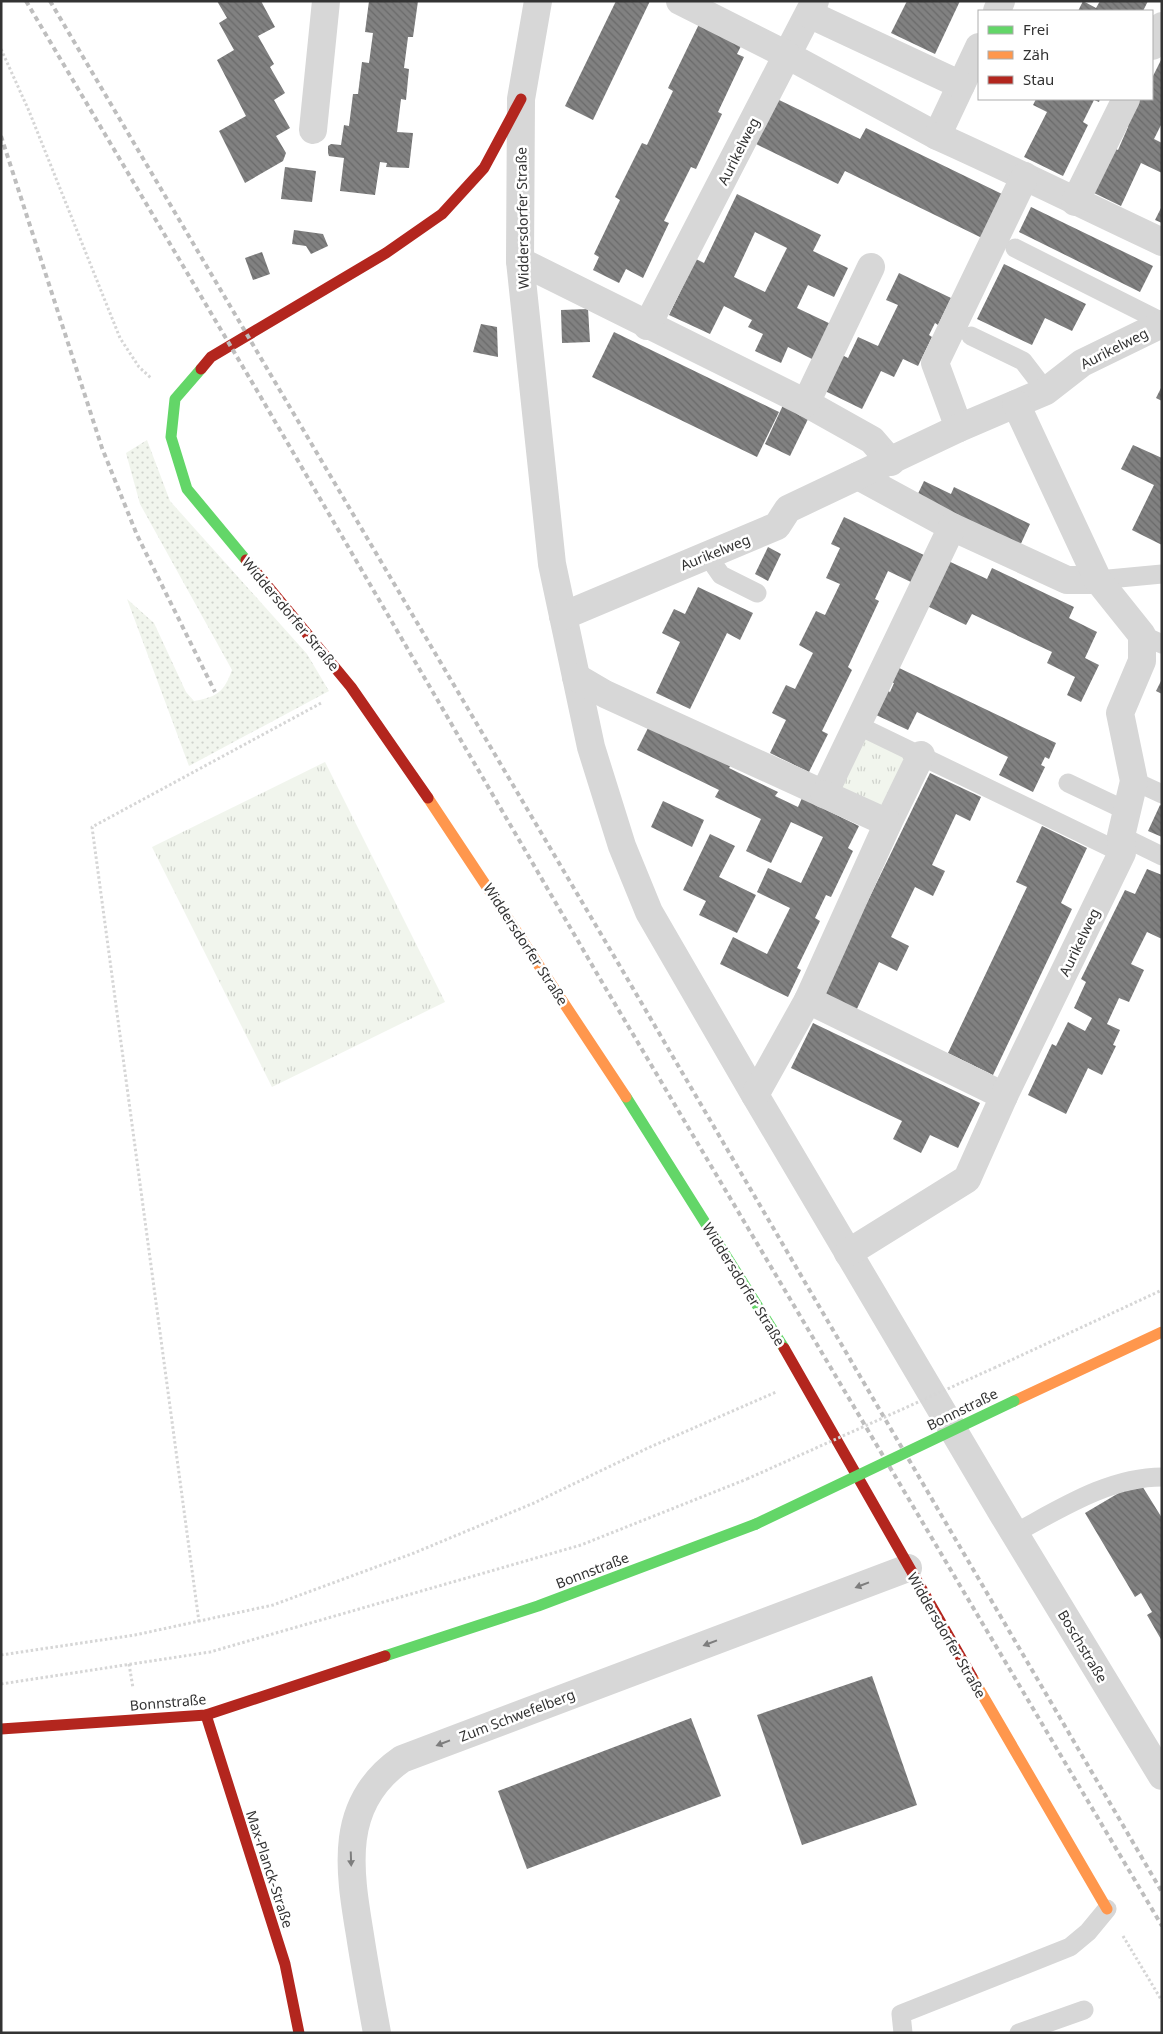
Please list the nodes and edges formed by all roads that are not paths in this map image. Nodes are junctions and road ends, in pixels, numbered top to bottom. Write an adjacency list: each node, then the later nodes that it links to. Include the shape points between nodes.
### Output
1 (326, 1): 12 (street)
2 (538, 1): 10 (street, Widdersdorfer Straße)
3 (680, 1): 8 (street)
4 (812, 7): 8 (street, Aurikelweg); 9 (street, Aurikelweg)
5 (1162, 26): 6 (street)
6 (1153, 44)
7 (978, 50): 9 (street)
8 (788, 55): 13 (street); 21 (street, Aurikelweg)
9 (961, 85): 13 (street)
10 (521, 99): 18 (street, Widdersdorfer Straße); 53 (street, Widdersdorfer Straße, via 484,168 442,214 386,254 211,357 175,399 171,436 187,489 351,687 449,828 632,1106 804,1380)
11 (1126, 100): 15 (street)
12 (313, 130)
13 (937, 136): 14 (street)
14 (1025, 176): 15 (street); 26 (street, via 935,363)
15 (1075, 202): 16 (street)
16 (1162, 242)
17 (1014, 248): 20 (lane)
18 (520, 261): 21 (street); 34 (street, Widdersdorfer Straße, via 552,564)
19 (871, 267): 24 (street)
20 (1162, 323): 23 (street, Aurikelweg, via 1082,363)
21 (647, 326): 24 (street)
22 (971, 336): 23 (lane, via 1023,361)
23 (1046, 391): 25 (street, Aurikelweg)
24 (806, 403): 27 (street, via 872,440)
25 (1016, 404): 26 (street, Aurikelweg); 32 (street, Aurikelweg)
26 (959, 428): 27 (street, Aurikelweg)
27 (891, 462): 28 (street, Aurikelweg)
28 (858, 476): 29 (street); 30 (street, Aurikelweg, via 788,509 777,526)
29 (952, 527): 32 (street, via 1067,580); 37 (street)
30 (708, 555): 33 (lane, via 721,576); 34 (street, Aurikelweg)
31 (1162, 574): 32 (lane)
32 (1098, 580): 35 (street, Aurikelweg)
33 (757, 593)
34 (563, 616): 36 (street, Widdersdorfer Straße)
35 (1152, 640): 39 (street, Aurikelweg, via 1120,714)
36 (576, 677): 41 (street, via 604,694); 47 (street, Widdersdorfer Straße, via 594,756 622,846 649,912)
37 (855, 724): 38 (lane); 41 (street)
38 (921, 755): 43 (street); 44 (lane)
39 (1134, 781): 42 (lane); 44 (street, Aurikelweg)
40 (1068, 783): 44 (lane)
41 (824, 794): 43 (street)
42 (1162, 794)
43 (888, 824): 46 (street)
44 (1124, 833): 45 (lane); 48 (street, Aurikelweg)
45 (1162, 856)
46 (808, 1000): 47 (street); 48 (street)
47 (755, 1095): 49 (street, Widdersdorfer Straße)
48 (1004, 1096): 49 (street, Aurikelweg, via 967,1179)
49 (848, 1253): 52 (street, Widdersdorfer Straße)
50 (1162, 1332): 54 (street, Bonnstraße, bridge, via 756,1524 538,1606)
51 (1162, 1477): 52 (lane, via 1119,1483)
52 (1009, 1524): 56 (street, Boschstraße)
53 (908, 1568): 57 (street, Widdersdorfer Straße); 60 (street, Zum Schwefelberg, one-way to 60, via 402,1759 390,1767 366,1795 350,1849 352,1885)
54 (206, 1715): 55 (street, Bonnstraße); 59 (street, Max-Planck-Straße, via 285,1964)
55 (1, 1729)
56 (1162, 1776)
57 (1108, 1910): 61 (lane, via 1070,1947 901,2014)
58 (1084, 2010): 62 (lane)
59 (299, 2033)
60 (377, 2033)
61 (903, 2033)
62 (1019, 2033)

